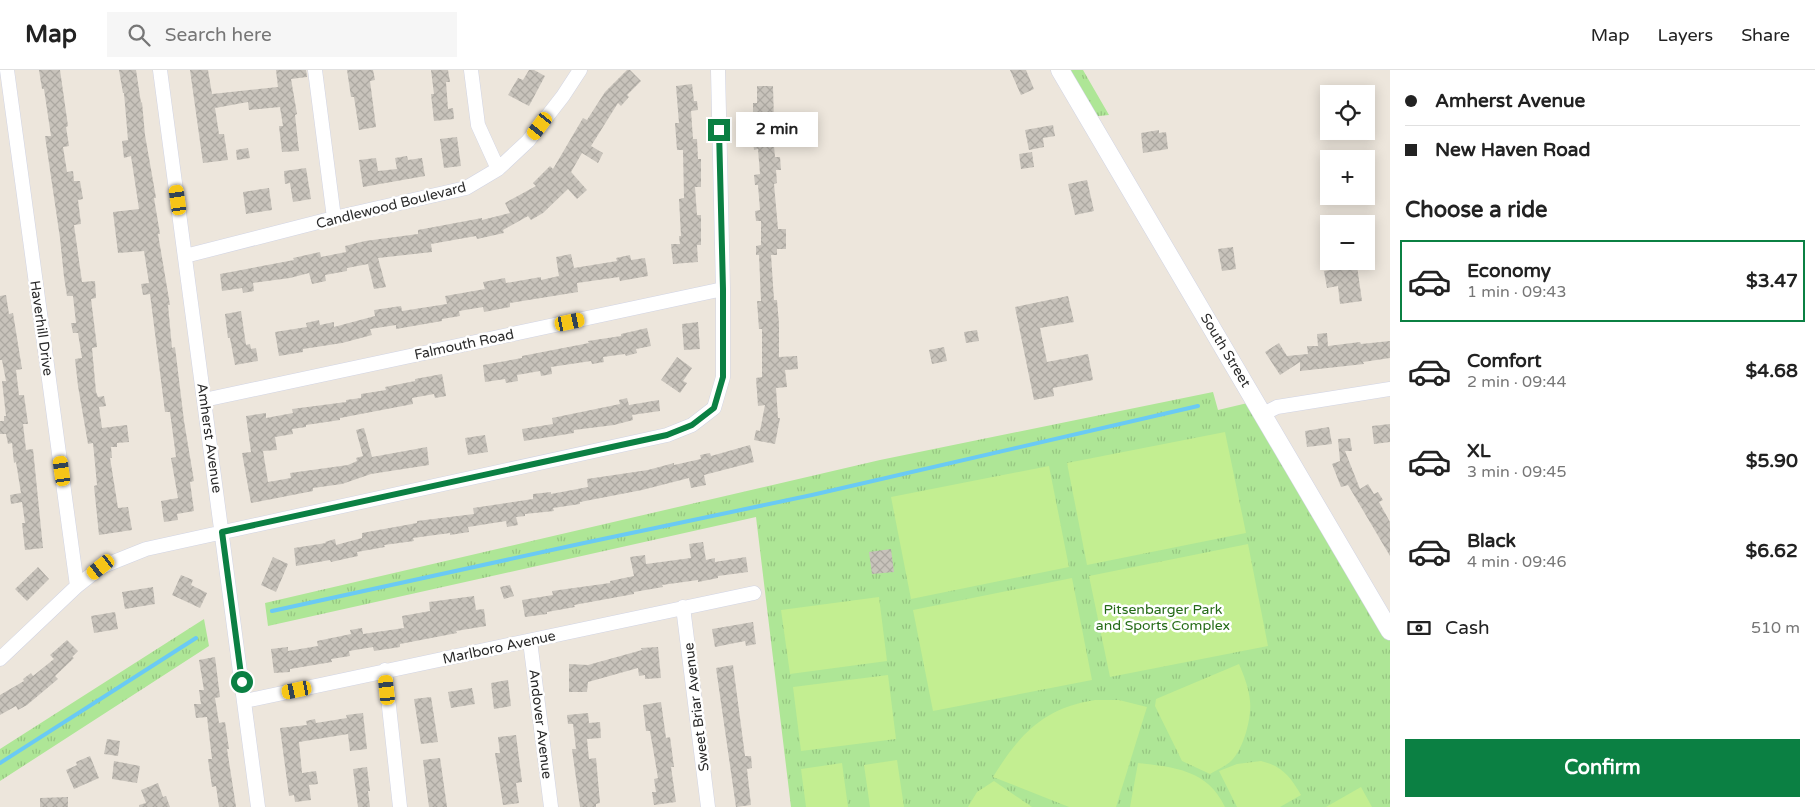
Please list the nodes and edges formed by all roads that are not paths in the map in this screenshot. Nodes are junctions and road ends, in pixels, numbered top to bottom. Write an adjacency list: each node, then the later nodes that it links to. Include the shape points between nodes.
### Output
1 (7, 70): 16 (street, Haverhill Drive)
2 (160, 70): 10 (street, Amherst Avenue)
3 (315, 70): 9 (street)
4 (471, 70): 8 (street, via 478,125)
5 (580, 70): 8 (street, Candlewood Boulevard, via 528,141)
6 (718, 70): 11 (street)
7 (1060, 70): 14 (street, South Street)
8 (498, 169): 9 (street, Candlewood Boulevard, via 466,188)
9 (334, 218): 10 (street, Candlewood Boulevard)
10 (185, 256): 13 (street, Amherst Avenue)
11 (723, 289): 13 (street, Falmouth Road); 15 (street, via 723,377 714,408 692,425 667,435)
12 (1390, 389): 14 (street, via 1277,407)
13 (204, 400): 15 (street, Amherst Avenue)
14 (1263, 414): 19 (street, South Street)
15 (222, 532): 16 (street, via 146,549 101,567); 23 (street, Amherst Avenue)
16 (77, 586): 21 (street)
17 (754, 593): 18 (street, Marlboro Avenue)
18 (683, 607): 20 (street, Marlboro Avenue); 27 (street, Sweet Briar Avenue)
19 (1390, 631)
20 (530, 641): 22 (street, Marlboro Avenue); 26 (street, Andover Avenue)
21 (0, 659)
22 (385, 670): 23 (street, Marlboro Avenue); 25 (street)
23 (245, 701): 24 (street, Amherst Avenue)
24 (258, 807)
25 (400, 807)
26 (551, 807)
27 (708, 807)

